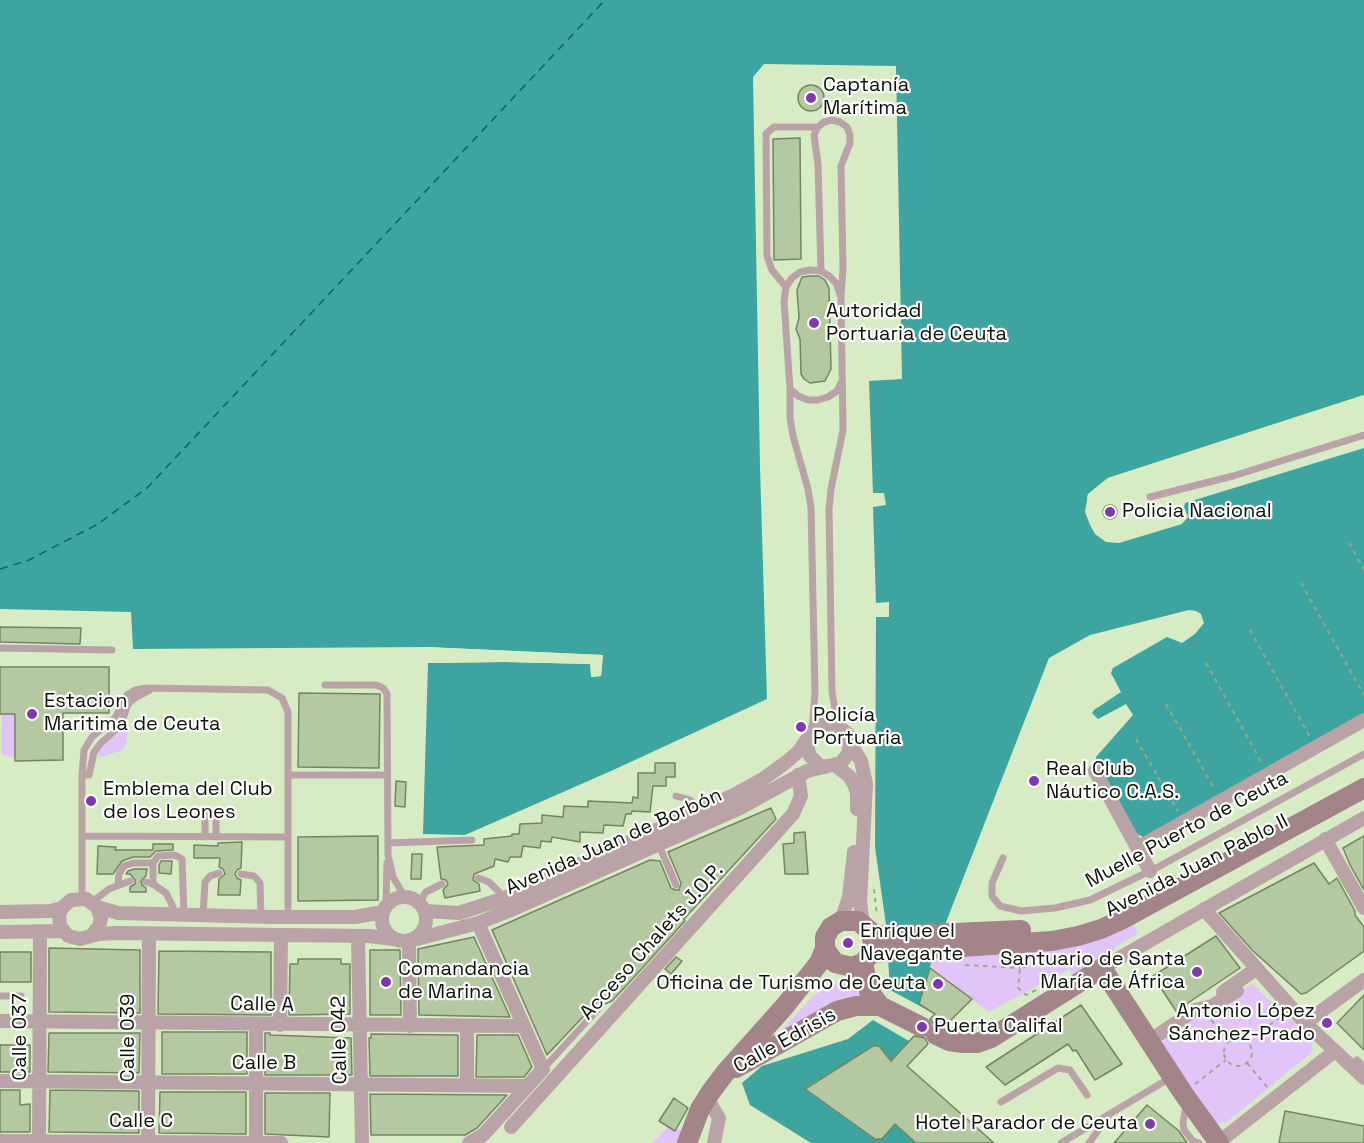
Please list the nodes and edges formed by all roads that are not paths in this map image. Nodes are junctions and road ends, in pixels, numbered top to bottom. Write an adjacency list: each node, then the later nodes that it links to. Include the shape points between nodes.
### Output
1 (818, 127): 2 (lane, via 814,135); 3 (lane, via 774,127 766,134 767,256 772,270); 4 (lane, via 832,120 840,122 850,135 842,166)
2 (821, 271): 3 (lane, via 800,272); 4 (lane, via 836,283)
3 (786, 287): 6 (lane)
4 (841, 297): 5 (lane)
5 (842, 381): 6 (lane, via 837,391 818,400 808,400); 13 (lane, via 843,430 829,499 833,704)
6 (790, 389): 14 (lane, via 791,427 811,508 815,706)
7 (1364, 435): 8 (lane)
8 (1150, 497)
9 (0, 648): 10 (lane)
10 (112, 650)
11 (325, 685): 20 (lane, via 376,685 385,691)
12 (1364, 720): 37 (street)
13 (840, 726): 14 (street, via 825,724); 15 (street)
14 (810, 735): 17 (street, via 810,756); 25 (street, Avenida Juan de Borbón, via 792,758 763,779)
15 (850, 742): 17 (street, via 845,759); 73 (street, via 861,761 866,784 861,908)
16 (1364, 754): 41 (lane, Muelle Puerto de Ceuta)
17 (830, 766): 21 (street, Avenida Juan de Borbón); 62 (street, via 849,776 858,802 851,887)
18 (1095, 771): 37 (street)
19 (288, 775): 20 (lane); 29 (lane, via 288,712 278,694 268,690 154,688 129,704 121,725 94,752 85,775); 32 (lane)
20 (387, 775): 35 (lane)
21 (798, 775): 36 (street, Avenida Juan de Borbón, via 740,808); 114 (street, Acceso Chalets J.O.P., via 801,796 794,814)
22 (1364, 778): 74 (main road, Avenida Juan Pablo II, via 1103,916 1052,928)
23 (1364, 788): 74 (main road, Avenida Juan Pablo II, via 1101,929 1052,941)
24 (676, 796): 25 (lane)
25 (701, 809): 50 (street, Avenida Juan de Borbón)
26 (216, 811): 31 (lane)
27 (205, 813): 30 (lane)
28 (1364, 818): 33 (street)
29 (82, 836): 30 (lane); 51 (lane)
30 (205, 837): 31 (lane)
31 (216, 837): 32 (lane)
32 (288, 837): 61 (lane)
33 (1326, 839): 54 (street); 55 (street)
34 (472, 840): 35 (lane)
35 (388, 843): 38 (lane)
36 (658, 843): 48 (lane); 63 (street, Avenida Juan de Borbón)
37 (1137, 848): 41 (street)
38 (388, 855): 49 (lane, via 393,877); 56 (lane)
39 (1003, 858): 41 (lane, Muelle Puerto de Ceuta, via 992,883 992,896 1000,906 1022,911 1055,909 1090,900)
40 (153, 863): 47 (lane, via 124,866); 58 (lane, via 149,883 166,893); 58 (lane, via 163,854 182,859)
41 (1150, 871)
42 (219, 873): 59 (lane, via 205,882)
43 (241, 874): 60 (lane, via 254,876 260,883)
44 (478, 878): 50 (lane, via 489,882)
45 (130, 882): 47 (lane)
46 (442, 884): 52 (lane, via 426,892)
47 (118, 885): 51 (lane)
48 (676, 885)
49 (405, 897): 52 (street); 56 (street, via 394,900)
50 (506, 898): 52 (street, Avenida Juan de Borbón, via 459,913)
51 (90, 902): 53 (street, via 71,900); 58 (street, via 118,913); 69 (street, via 101,919)
52 (422, 907): 72 (street, via 426,925)
53 (62, 908): 57 (street); 66 (street, via 59,920)
54 (1364, 908)
55 (1204, 909): 76 (street); 77 (street)
56 (385, 910): 61 (street, via 355,917); 71 (street, via 383,927)
57 (0, 912)
58 (179, 914): 59 (street)
59 (203, 915): 60 (street)
60 (261, 916): 61 (street)
61 (288, 916)
62 (841, 921): 73 (main road, via 853,920); 75 (main road, via 828,932)
63 (478, 923): 72 (street, Avenida Juan de Borbón); 94 (street)
64 (0, 932): 65 (street)
65 (40, 932): 66 (street); 86 (street, Calle 037)
66 (63, 932): 69 (street, via 74,938)
67 (149, 934): 68 (street); 69 (street); 87 (street, Calle 039)
68 (281, 935): 70 (street); 90 (street)
69 (91, 936)
70 (358, 937): 71 (street); 91 (street, Calle 042)
71 (393, 939): 72 (street)
72 (411, 940): 92 (street)
73 (875, 940): 74 (main road); 75 (main road, via 852,968 830,959); 82 (main road, via 869,991)
74 (951, 940)
75 (825, 949): 100 (main road, via 811,976)
76 (1102, 968): 82 (main road, via 978,1043 949,1041); 95 (main road)
77 (1256, 969): 84 (street); 88 (street)
78 (1364, 980): 88 (street)
79 (1237, 991): 84 (street, via 1212,1006)
80 (0, 996): 81 (lane)
81 (21, 996)
82 (880, 1006): 100 (main road, Calle Edrisis, via 837,1011)
83 (600, 1007): 99 (lane)
84 (1200, 1008): 95 (street)
85 (0, 1021): 86 (street, Calle A)
86 (40, 1022): 87 (street, Calle A); 103 (street, Calle 037)
87 (148, 1023): 89 (street, Calle A); 104 (street, Calle 039)
88 (1305, 1023): 96 (street)
89 (256, 1024): 90 (street, Calle A); 105 (street)
90 (280, 1025): 91 (street, Calle A)
91 (360, 1026): 92 (street, Calle A); 106 (street, Calle 042)
92 (411, 1026): 93 (street, Calle A)
93 (467, 1026): 94 (street, Calle A); 107 (street)
94 (524, 1026): 99 (street)
95 (1149, 1041): 109 (main road)
96 (1335, 1051): 101 (street); 128 (street)
97 (1357, 1060): 98 (lane)
98 (1364, 1067)
99 (543, 1069): 108 (street)
100 (725, 1073): 111 (main road)
101 (1364, 1078)
102 (0, 1081): 103 (street, Calle B)
103 (40, 1082): 104 (street, Calle B); 116 (street, Calle 037)
104 (148, 1082): 105 (street, Calle B); 117 (street, Calle 039)
105 (256, 1083): 106 (street, Calle B); 118 (street)
106 (361, 1084): 107 (street, Calle B); 120 (street, Calle 042)
107 (467, 1085): 108 (street, Calle B)
108 (528, 1086): 121 (street, via 483,1135)
109 (1181, 1090): 113 (lane); 126 (lane, via 1184,1130 1192,1141); 128 (main road)
110 (1087, 1095): 112 (lane, via 1070,1070 1058,1068)
111 (707, 1098): 122 (main road); 123 (street, via 719,1118)
112 (1001, 1102)
113 (1109, 1115): 124 (lane); 125 (lane)
114 (511, 1127)
115 (0, 1141): 116 (street, Calle C)
116 (39, 1142): 117 (street, Calle C)
117 (148, 1142): 118 (street, Calle C)
118 (256, 1143): 119 (street, Calle C)
119 (281, 1143)
120 (362, 1143)
121 (470, 1143)
122 (687, 1143)
123 (714, 1143)
124 (1061, 1143)
125 (1089, 1143)
126 (1199, 1143)
127 (1212, 1143): 128 (lane)
128 (1219, 1143)

